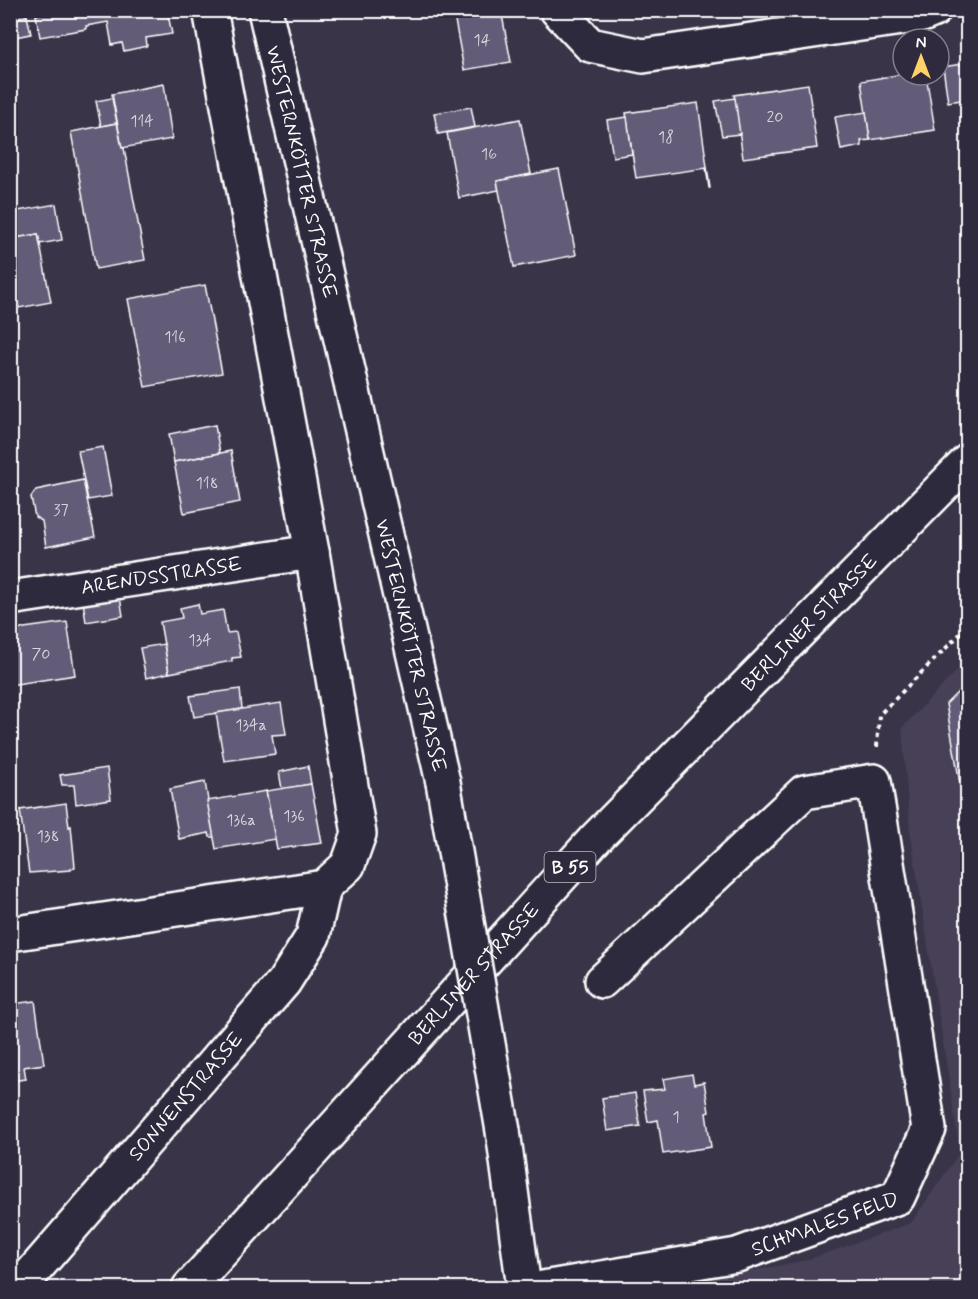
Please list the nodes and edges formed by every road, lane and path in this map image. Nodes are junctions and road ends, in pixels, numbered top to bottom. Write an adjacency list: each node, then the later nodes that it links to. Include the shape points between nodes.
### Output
1 (210, 10): 6 (street)
2 (265, 10): 15 (street, WESTERNKÖTTER STRASSE, bridge, via 443,782 503,1131)
3 (558, 10): 4 (street, via 590,45 643,56 922,15)
4 (934, 10)
5 (968, 461): 14 (street, BERLINER STRASSE / B 55, via 595,839)
6 (312, 552): 7 (street, ARENDSSTRASSE); 10 (street, via 359,834 348,865)
7 (10, 598)
8 (968, 626): 9 (path, via 879,715)
9 (874, 781): 12 (street, via 804,792); 16 (street, SCHMALES FELD, via 929,1129 898,1197 737,1255)
10 (324, 887): 11 (street); 13 (street, SONNENSTRASSE, via 312,936 284,982)
11 (10, 934)
12 (602, 981)
13 (19, 1288)
14 (189, 1288)
15 (524, 1288)
16 (543, 1288)

